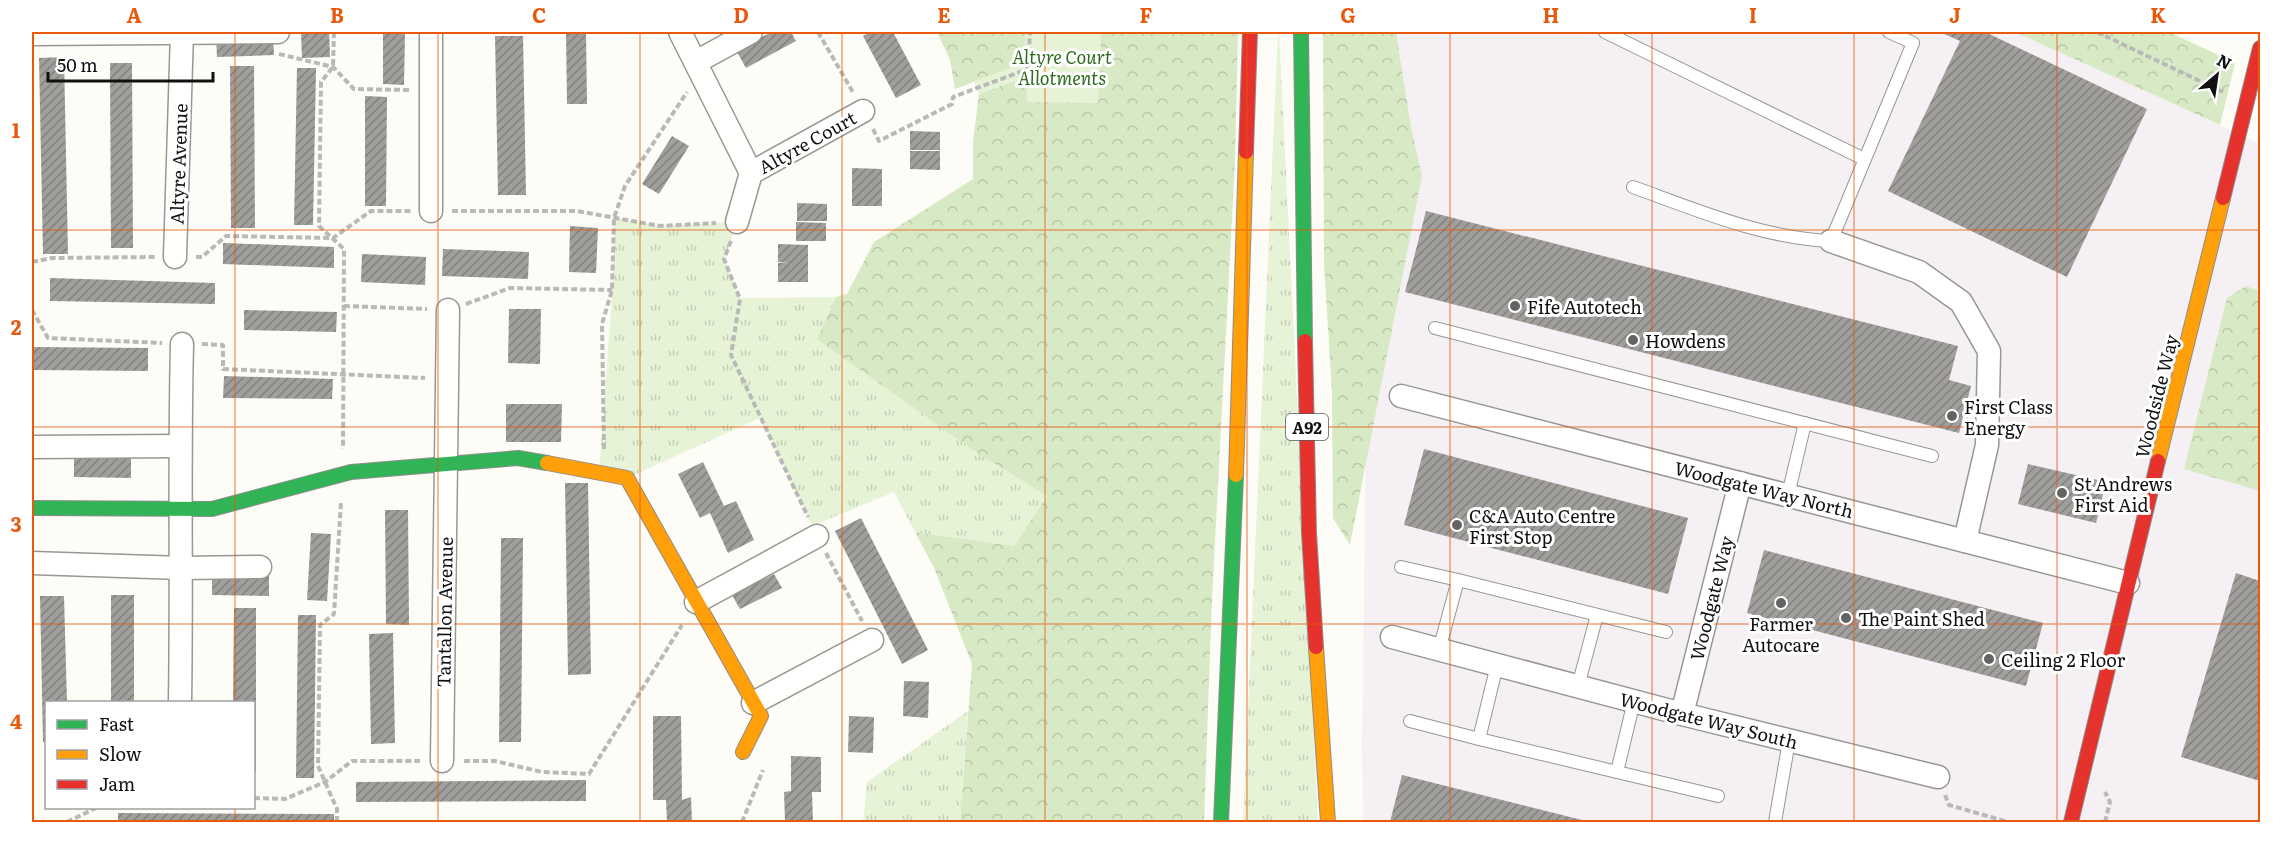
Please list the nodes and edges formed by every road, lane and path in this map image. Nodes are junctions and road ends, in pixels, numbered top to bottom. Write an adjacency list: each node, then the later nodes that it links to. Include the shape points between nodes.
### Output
1 (278, 32): 13 (street); 16 (path, via 279,55)
2 (334, 32): 16 (path)
3 (431, 32): 18 (street)
4 (680, 32): 17 (street, Altyre Court)
5 (751, 32): 17 (street)
6 (818, 32): 20 (path)
7 (1030, 32): 20 (path, via 1028,69 953,97 952,104 879,141)
8 (1250, 32): 86 (main road)
9 (1301, 32): 87 (main road, A92, via 1309,533)
10 (1605, 32): 21 (lane)
11 (1889, 32): 21 (lane, via 1913,43)
12 (2097, 32): 19 (path)
13 (182, 33): 14 (street); 29 (street, Altyre Avenue)
14 (32, 34)
15 (2260, 48): 58 (main road, Woodside Way)
16 (333, 67): 18 (path, via 354,89); 27 (path, via 321,82 319,226)
17 (698, 67): 22 (street, Altyre Court); 25 (path, via 625,186)
18 (431, 90): 24 (street)
19 (2228, 94)
20 (863, 111): 22 (street, Altyre Court)
21 (1864, 159): 28 (lane)
22 (751, 173): 26 (street, Altyre Court)
23 (1633, 187): 28 (lane, via 1728,222 1801,240)
24 (431, 211): 25 (path, via 577,211); 27 (path, via 371,211)
25 (614, 218): 26 (path, via 660,226); 31 (path)
26 (737, 222): 51 (path, via 724,259 740,298 731,355)
27 (333, 238): 29 (path, via 226,236 202,257); 32 (path, via 344,249)
28 (1831, 241): 52 (street, via 1919,272 1960,302 1989,351 1987,445)
29 (175, 257): 30 (path, via 52,258)
30 (32, 262)
31 (612, 290): 34 (path, via 510,288); 46 (path, via 602,324)
32 (344, 306): 34 (path); 37 (path)
33 (32, 310): 36 (path, via 48,338)
34 (448, 310): 38 (street, Tantallon Avenue)
35 (1435, 328): 40 (lane)
36 (182, 344): 37 (path, via 223,345 223,369); 41 (street)
37 (343, 375): 38 (path); 45 (path)
38 (447, 378): 44 (street, Tantallon Avenue)
39 (1401, 396): 47 (street, Woodgate Way North)
40 (1805, 423): 43 (lane); 48 (lane)
41 (180, 446): 42 (street); 50 (street)
42 (32, 447)
43 (1932, 456)
44 (446, 464): 45 (main road); 46 (main road, via 518,458); 75 (street, Tantallon Avenue)
45 (343, 474): 50 (main road, via 212,509); 78 (path, via 334,614 320,625 318,766)
46 (604, 474): 59 (main road, via 627,478)
47 (1740, 483): 48 (street, Woodgate Way North); 70 (street, Woodgate Way)
48 (1788, 495): 52 (street, Woodgate Way North)
49 (32, 508): 50 (main road)
50 (180, 510): 56 (street)
51 (817, 536): 59 (street); 63 (path)
52 (1965, 541): 58 (street, Woodgate Way North)
53 (32, 563): 56 (street)
54 (260, 567): 56 (street)
55 (1401, 567): 57 (lane)
56 (182, 568): 67 (street)
57 (1458, 580): 60 (lane); 64 (lane)
58 (2128, 583): 82 (main road, Woodside Way)
59 (696, 602): 69 (main road); 75 (path, via 589,774 542,772 495,760)
60 (1597, 615): 61 (lane); 66 (lane)
61 (1666, 632)
62 (1392, 637): 64 (street, Woodgate Way South)
63 (872, 640): 69 (street)
64 (1439, 650): 65 (street, Woodgate Way South)
65 (1497, 665): 66 (street, Woodgate Way South); 72 (lane)
66 (1578, 686): 68 (street, Woodgate Way South)
67 (180, 701)
68 (1634, 701): 70 (street, Woodgate Way South); 76 (lane)
69 (753, 703): 74 (main road, via 761,716)
70 (1682, 714): 73 (street, Woodgate Way South)
71 (1410, 721): 72 (lane)
72 (1479, 739): 76 (lane)
73 (1789, 741): 77 (street, Woodgate Way South); 88 (lane)
74 (743, 752): 85 (path, via 764,767)
75 (442, 761): 78 (path, via 352,761)
76 (1617, 772): 79 (lane)
77 (1938, 777): 89 (path, via 1949,805)
78 (325, 782): 80 (path, via 285,799); 84 (path, via 337,809)
79 (1719, 796)
80 (255, 798)
81 (92, 809): 83 (path)
82 (2076, 821)
83 (67, 822)
84 (337, 822)
85 (742, 822)
86 (1221, 822)
87 (1328, 822)
88 (1774, 822)
89 (2008, 822)

